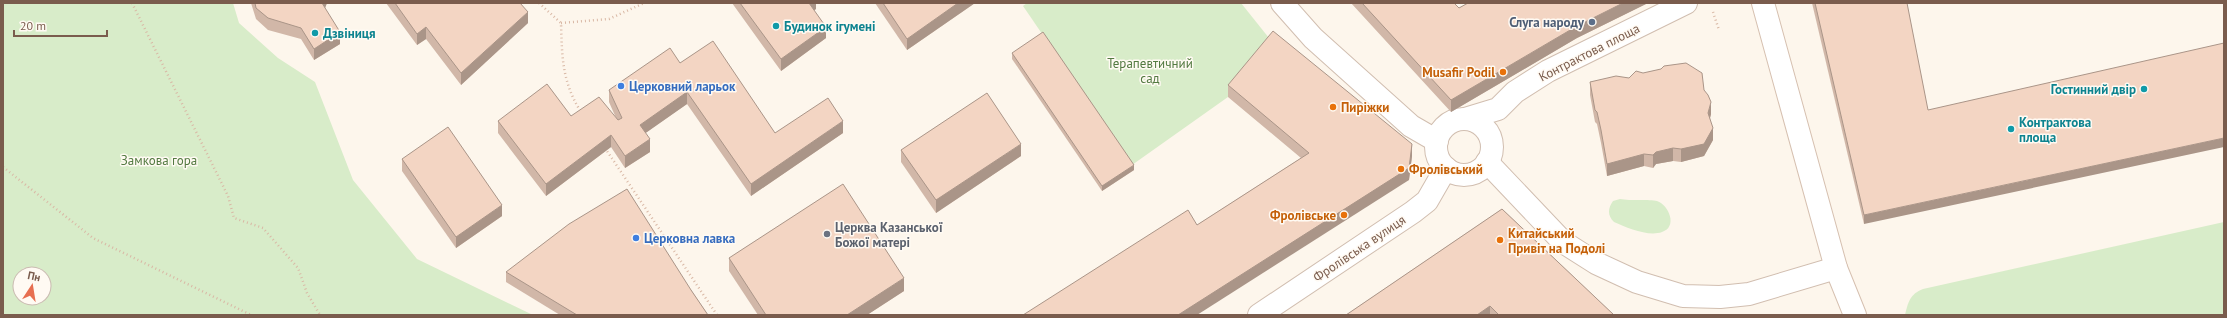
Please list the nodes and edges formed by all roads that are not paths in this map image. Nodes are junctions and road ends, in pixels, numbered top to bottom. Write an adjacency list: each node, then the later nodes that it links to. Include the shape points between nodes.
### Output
1 (1282, 3): 7 (street, via 1314,38 1411,126)
2 (1686, 3): 4 (street, Контрактова площа, via 1548,71 1515,92)
3 (1763, 3): 10 (street)
4 (1498, 109): 5 (street, Контрактова площа); 6 (street, Контрактова площа)
5 (1465, 119): 6 (street, via 1478,123 1488,132); 7 (street, via 1452,121 1442,130)
6 (1490, 138): 8 (street, via 1492,150)
7 (1437, 142): 9 (street, via 1437,153)
8 (1487, 162): 9 (street, via 1471,174 1458,173); 10 (street, via 1563,242 1596,263 1637,282 1683,296 1720,298 1749,294)
9 (1446, 168): 11 (street, Фролівська вулиця, via 1427,201)
10 (1836, 268): 12 (street)
11 (1259, 315)
12 (1855, 315)

